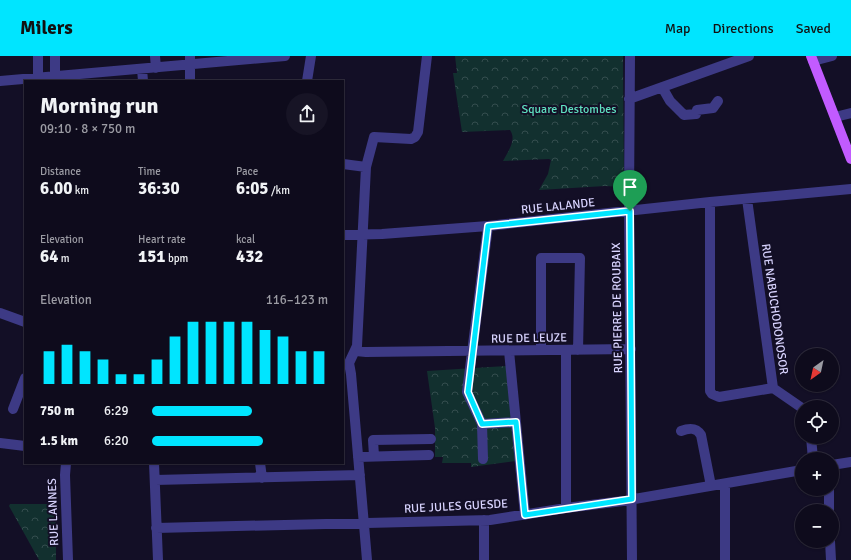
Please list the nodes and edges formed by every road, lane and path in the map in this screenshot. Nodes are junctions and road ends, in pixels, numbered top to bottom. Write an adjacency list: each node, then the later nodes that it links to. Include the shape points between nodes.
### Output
1 (38, 56): 15 (street)
2 (55, 56): 15 (street)
3 (155, 56): 12 (street)
4 (285, 56): 11 (street)
5 (311, 56): 18 (street)
6 (427, 56): 27 (street, via 418,132 411,139 374,137)
7 (630, 56): 21 (street, RUE PIERRE DE ROUBAIX)
8 (749, 56): 20 (street)
9 (832, 56): 10 (street)
10 (812, 58): 24 (main road)
11 (190, 60): 12 (street); 17 (street)
12 (156, 68): 13 (street)
13 (142, 69): 14 (street); 16 (street)
14 (94, 77): 15 (street)
15 (46, 78): 19 (street)
16 (143, 80)
17 (190, 80)
18 (307, 80)
19 (0, 81)
20 (662, 87): 21 (street); 22 (street, via 670,101 684,114 696,114 697,110 713,108)
21 (629, 99): 31 (street, RUE PIERRE DE ROUBAIX)
22 (718, 101)
23 (851, 113): 24 (street)
24 (835, 117): 25 (main road)
25 (851, 159)
26 (344, 164): 27 (street)
27 (366, 166): 34 (street)
28 (851, 189): 29 (street, RUE LALANDE)
29 (747, 199): 30 (street, RUE LALANDE); 46 (street, RUE NABUCHODONOSOR)
30 (710, 202): 31 (street, RUE LALANDE); 46 (street, via 709,388 712,394 719,397)
31 (630, 211): 32 (street, RUE LALANDE); 37 (street, RUE PIERRE DE ROUBAIX)
32 (488, 226): 34 (street, RUE LALANDE); 42 (street)
33 (344, 235): 34 (street, RUE LALANDE)
34 (362, 235): 41 (street)
35 (1, 317): 36 (street)
36 (24, 322)
37 (631, 349): 40 (street, RUE DE LEUZE); 70 (street, RUE PIERRE DE ROUBAIX)
38 (541, 350): 39 (street, RUE DE LEUZE); 40 (street, via 541,258 580,258); 43 (street, RUE DE LEUZE)
39 (566, 350): 40 (street, RUE DE LEUZE); 71 (street)
40 (578, 350)
41 (356, 351): 42 (street, RUE DE LEUZE); 44 (street)
42 (473, 351): 43 (street, RUE DE LEUZE); 50 (street, via 468,392)
43 (509, 351): 49 (street)
44 (346, 363): 57 (street, via 351,374)
45 (24, 381): 48 (street)
46 (773, 388): 47 (street, RUE NABUCHODONOSOR)
47 (795, 403)
48 (13, 409)
49 (516, 422): 50 (street); 72 (street)
50 (482, 424): 58 (street)
51 (681, 431): 69 (street, via 693,429 701,435)
52 (431, 439): 56 (street, via 373,440)
53 (0, 442): 54 (street)
54 (24, 446)
55 (429, 455): 56 (street)
56 (374, 456): 57 (street)
57 (358, 457): 65 (street)
58 (483, 459)
59 (851, 462): 63 (street)
60 (66, 464): 77 (street, RUE LANNES)
61 (154, 464): 67 (street)
62 (260, 464): 66 (street)
63 (839, 464)
64 (795, 471): 68 (street, RUE JULES GUESDE)
65 (360, 475): 66 (street); 74 (street)
66 (262, 478): 67 (street)
67 (155, 480): 75 (street)
68 (725, 484): 69 (street, RUE JULES GUESDE); 82 (street)
69 (711, 486): 70 (street, RUE JULES GUESDE)
70 (632, 499): 71 (street, RUE JULES GUESDE); 81 (street, RUE PIERRE DE ROUBAIX)
71 (566, 508): 72 (street, RUE JULES GUESDE)
72 (525, 515): 73 (street, RUE JULES GUESDE)
73 (484, 520): 74 (street, RUE JULES GUESDE); 80 (street)
74 (364, 523): 75 (street, RUE JULES GUESDE); 79 (street)
75 (156, 528): 78 (street)
76 (830, 548): 83 (street)
77 (68, 560)
78 (158, 560)
79 (367, 560)
80 (484, 560)
81 (632, 560)
82 (724, 560)
83 (831, 560)

